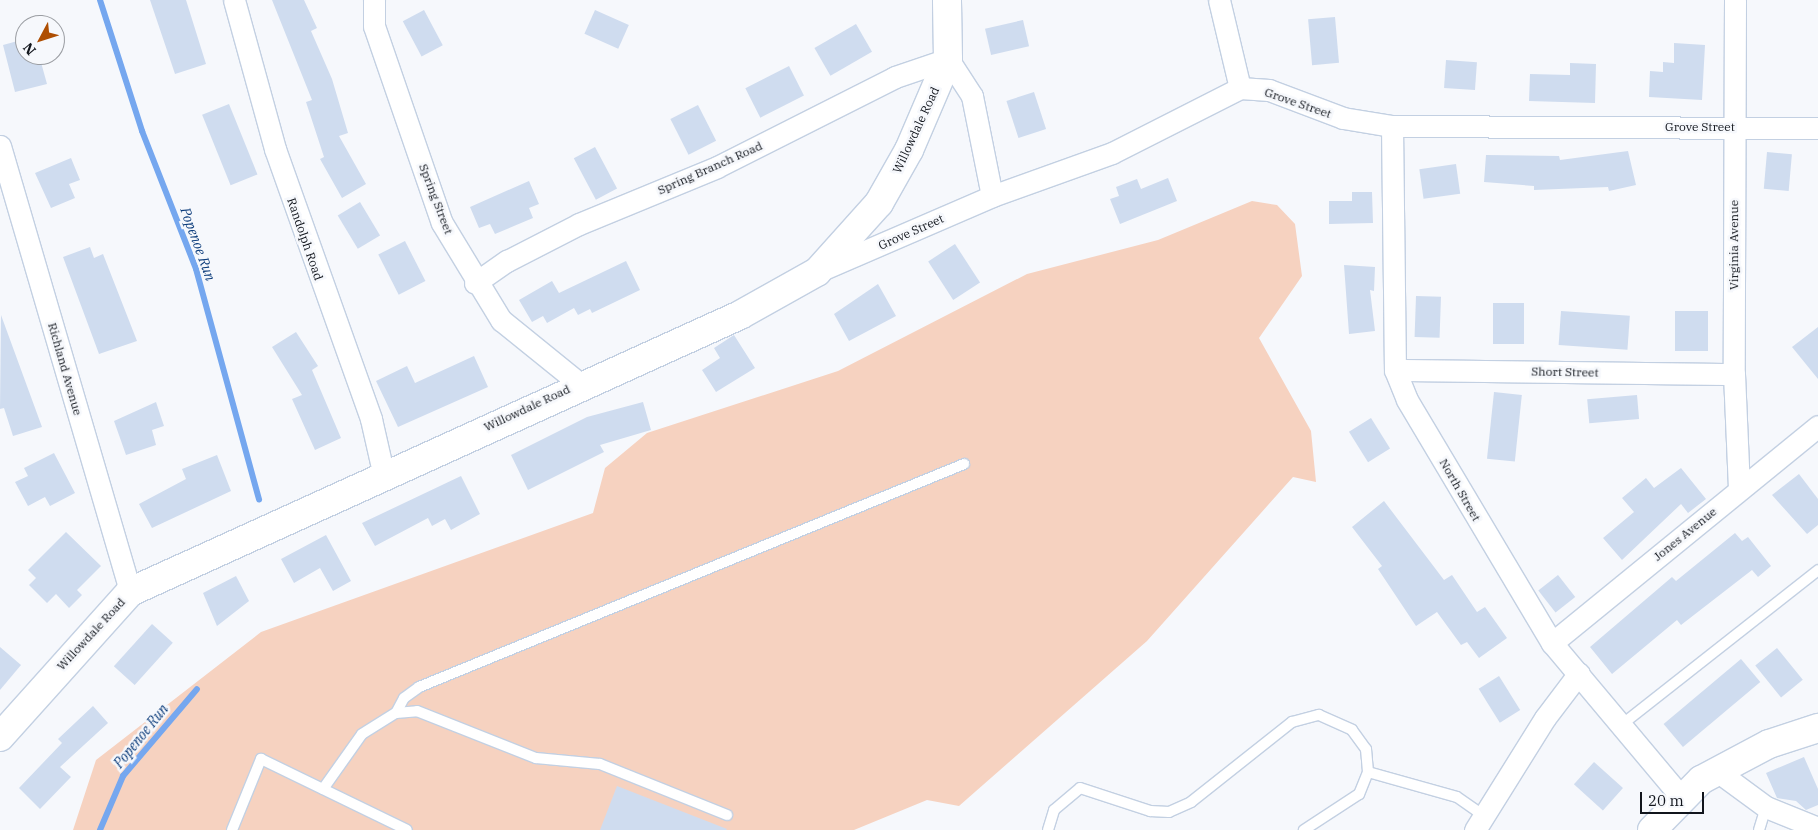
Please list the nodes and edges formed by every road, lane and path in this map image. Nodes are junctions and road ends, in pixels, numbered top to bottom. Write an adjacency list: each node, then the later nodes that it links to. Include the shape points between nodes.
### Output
1 (234, 0): 20 (street, Randolph Road, via 275,149 371,419)
2 (374, 0): 14 (street, Spring Street, via 374,26 442,223)
3 (947, 0): 6 (street, Willowdale Road)
4 (1219, 0): 7 (street)
5 (1735, 0): 9 (street, Virginia Avenue)
6 (948, 59): 12 (street, via 972,96); 13 (street, Willowdale Road, via 909,150 879,203); 14 (street, Spring Branch Road, via 895,77 725,162 579,224 507,261)
7 (1240, 88): 8 (street, Grove Street, via 1269,90 1343,118); 12 (street, Grove Street, via 1112,153)
8 (1392, 126): 9 (street, Grove Street); 15 (street, North Street)
9 (1734, 127): 10 (street, Grove Street); 16 (street, Virginia Avenue)
10 (1818, 128)
11 (0, 146): 23 (street, Richland Avenue)
12 (992, 196): 13 (street, Grove Street)
13 (817, 272): 17 (street, Willowdale Road, via 740,315)
14 (475, 283): 17 (street, Spring Street, via 501,320)
15 (1395, 370): 16 (street, Short Street); 24 (street, North Street, via 1407,400)
16 (1734, 374): 21 (street, Virginia Avenue)
17 (580, 384): 20 (street, Willowdale Road)
18 (1818, 426): 21 (street, Jones Avenue)
19 (964, 464): 26 (lane, via 420,687 404,698)
20 (384, 476): 23 (street, Willowdale Road)
21 (1739, 490): 24 (street, Jones Avenue)
22 (1818, 570): 27 (lane)
23 (130, 592): 29 (street, Willowdale Road, via 66,658)
24 (1552, 643): 25 (street, North Street)
25 (1579, 673): 27 (street, North Street); 36 (street, via 1545,718)
26 (396, 712): 32 (lane, via 362,734); 35 (lane, via 416,711 438,717 536,758 600,764)
27 (1620, 726): 33 (street, North Street)
28 (1818, 728): 30 (street, via 1769,744)
29 (0, 737)
30 (1717, 771): 33 (street); 34 (street)
31 (1368, 772): 36 (lane, via 1457,797); 40 (lane, via 1366,749 1352,730 1319,715 1292,722 1191,802 1168,812 1150,811 1080,788 1054,810); 41 (lane, via 1359,794)
32 (323, 789): 38 (lane, via 261,759); 39 (lane)
33 (1682, 797): 42 (street)
34 (1766, 807): 37 (street); 43 (lane)
35 (727, 815)
36 (1479, 823)
37 (1818, 828)
38 (232, 830)
39 (407, 830)
40 (1048, 830)
41 (1304, 830)
42 (1652, 830)
43 (1759, 830)

